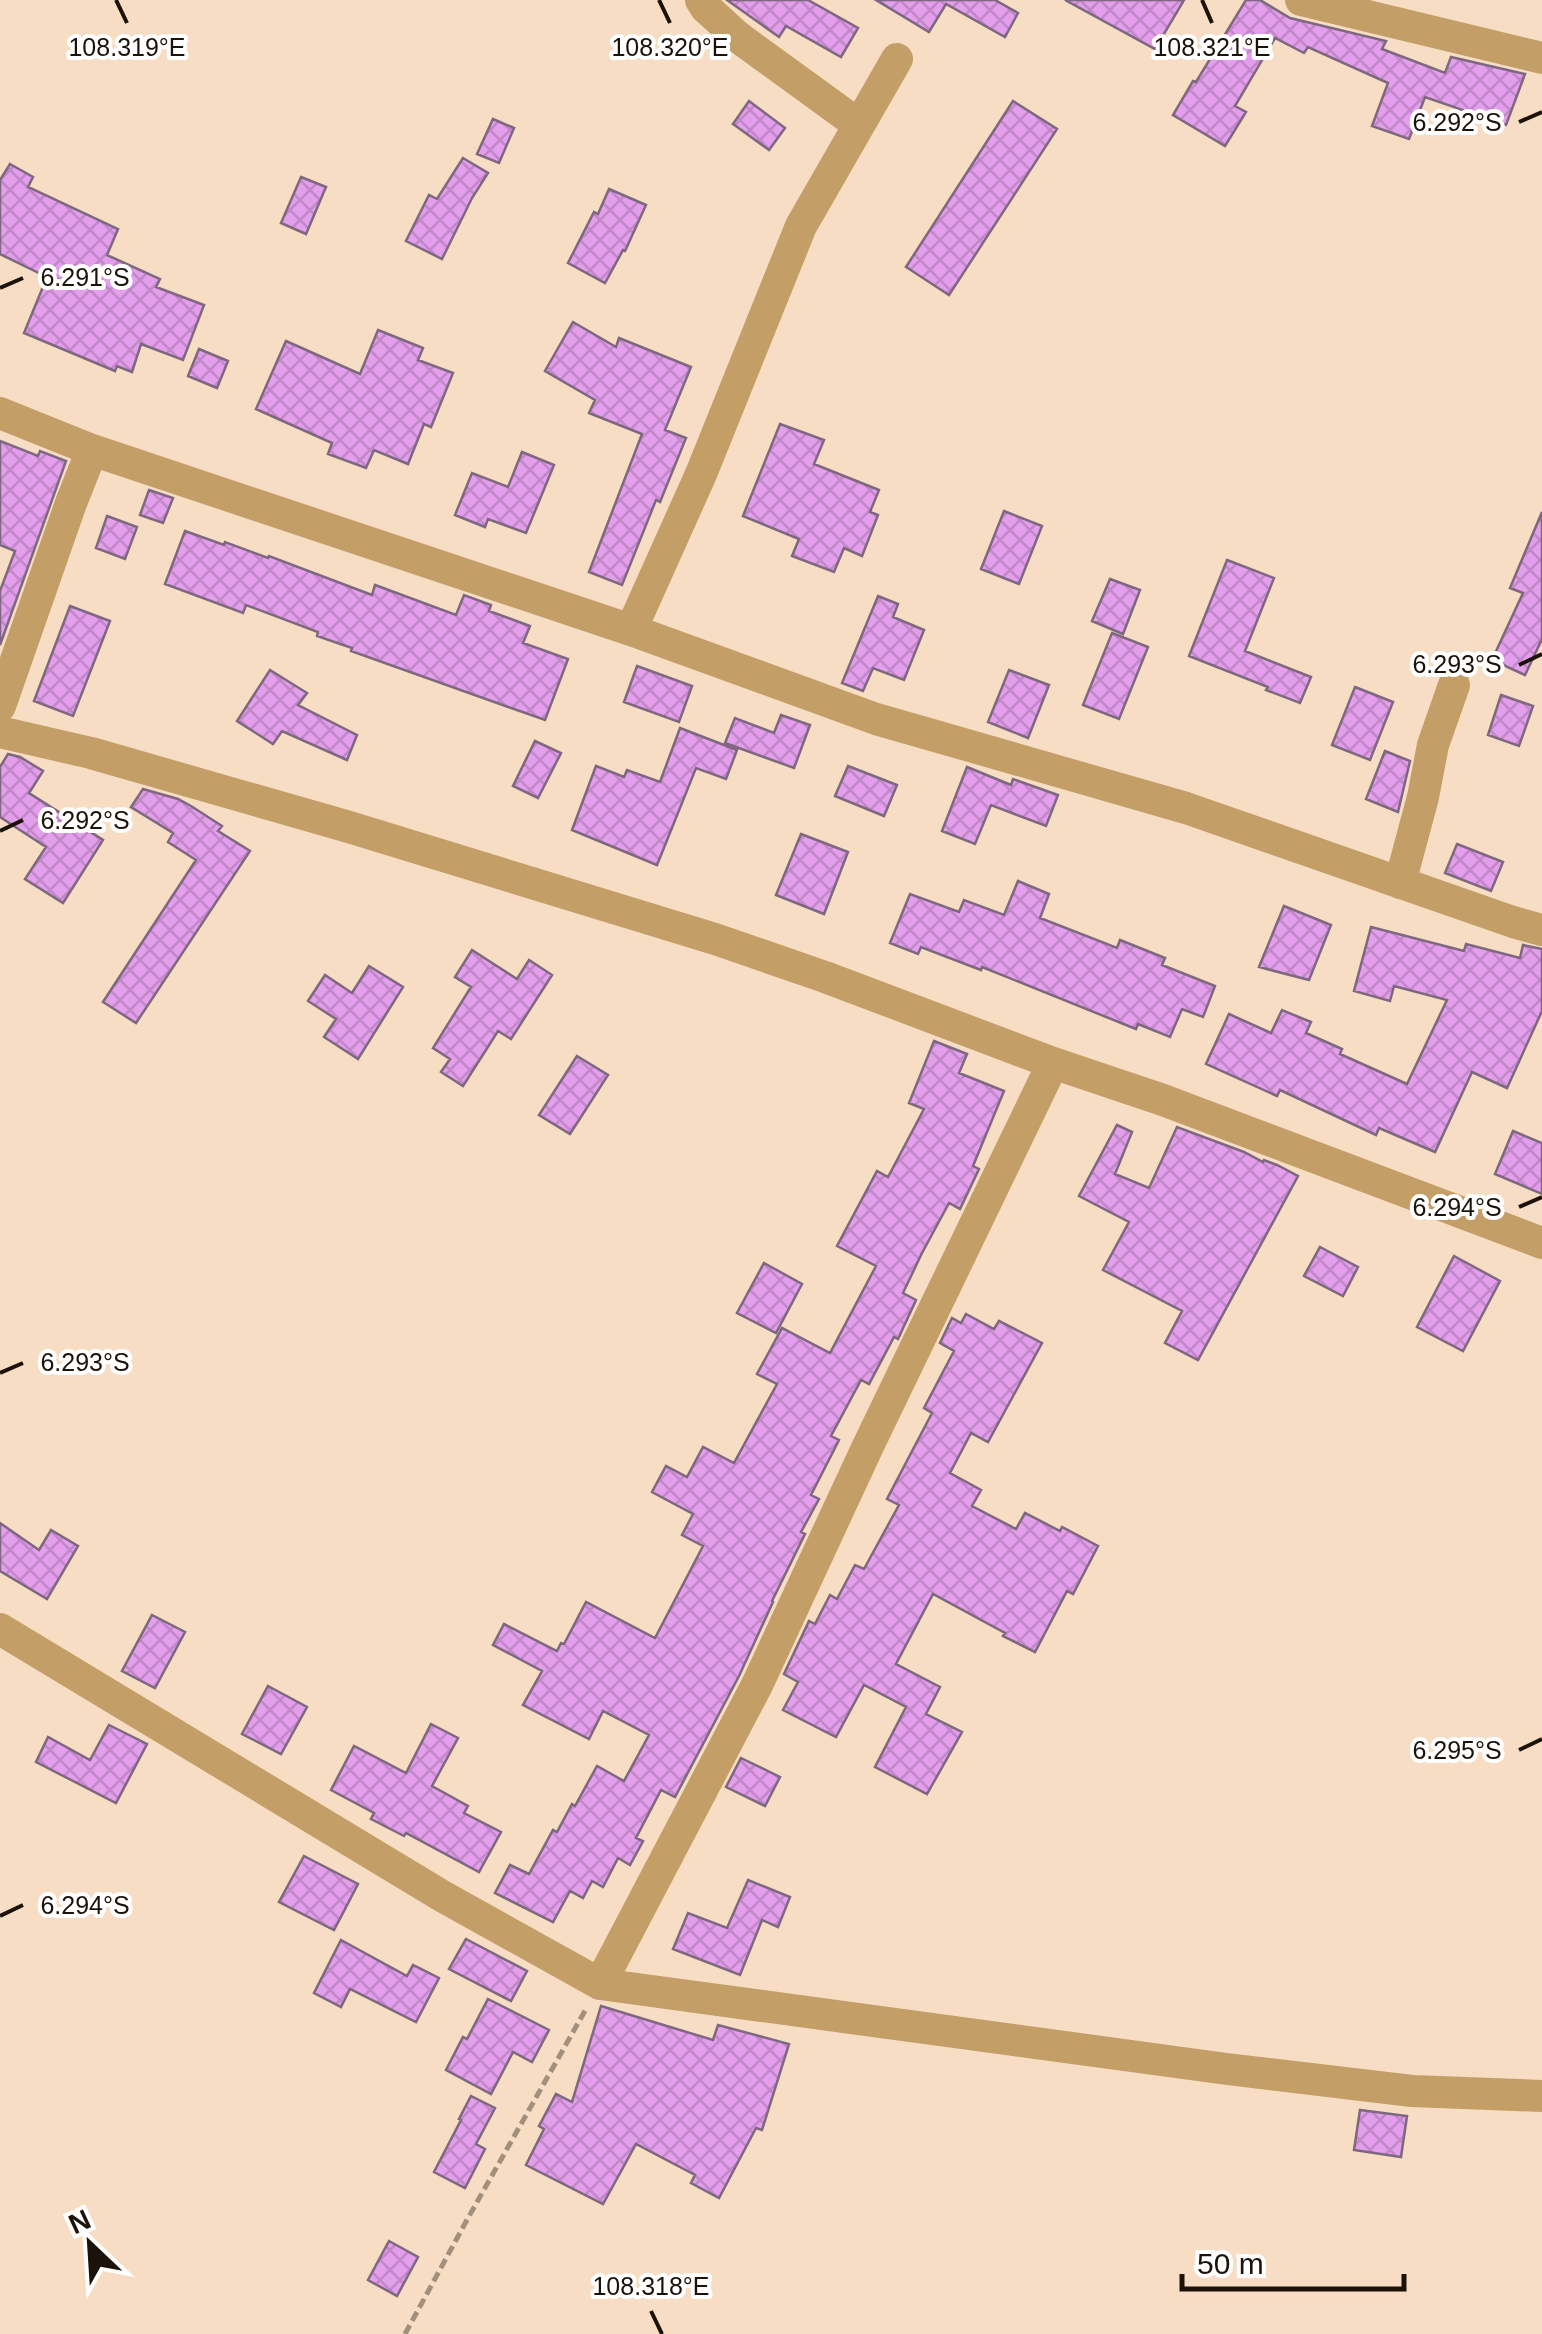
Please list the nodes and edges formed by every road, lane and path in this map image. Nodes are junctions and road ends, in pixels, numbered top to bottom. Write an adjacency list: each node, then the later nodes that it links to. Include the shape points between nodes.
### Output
1 (702, 0): 5 (street, via 738,36)
2 (1301, 0): 3 (street)
3 (1542, 58)
4 (897, 59): 5 (street)
5 (859, 124): 8 (street, via 801,226)
6 (0, 413): 7 (street)
7 (92, 450): 8 (street); 10 (street)
8 (632, 630): 12 (street, via 876,718 1186,808)
9 (1454, 685): 12 (street)
10 (0, 706)
11 (0, 732): 14 (street, via 349,827 715,939)
12 (1400, 883): 13 (street)
13 (1542, 930)
14 (1053, 1063): 15 (street); 17 (street, via 757,1685)
15 (1542, 1243)
16 (0, 1628): 17 (street)
17 (600, 1984): 18 (street, via 1412,2091); 19 (path)
18 (1542, 2096)
19 (405, 2334)

